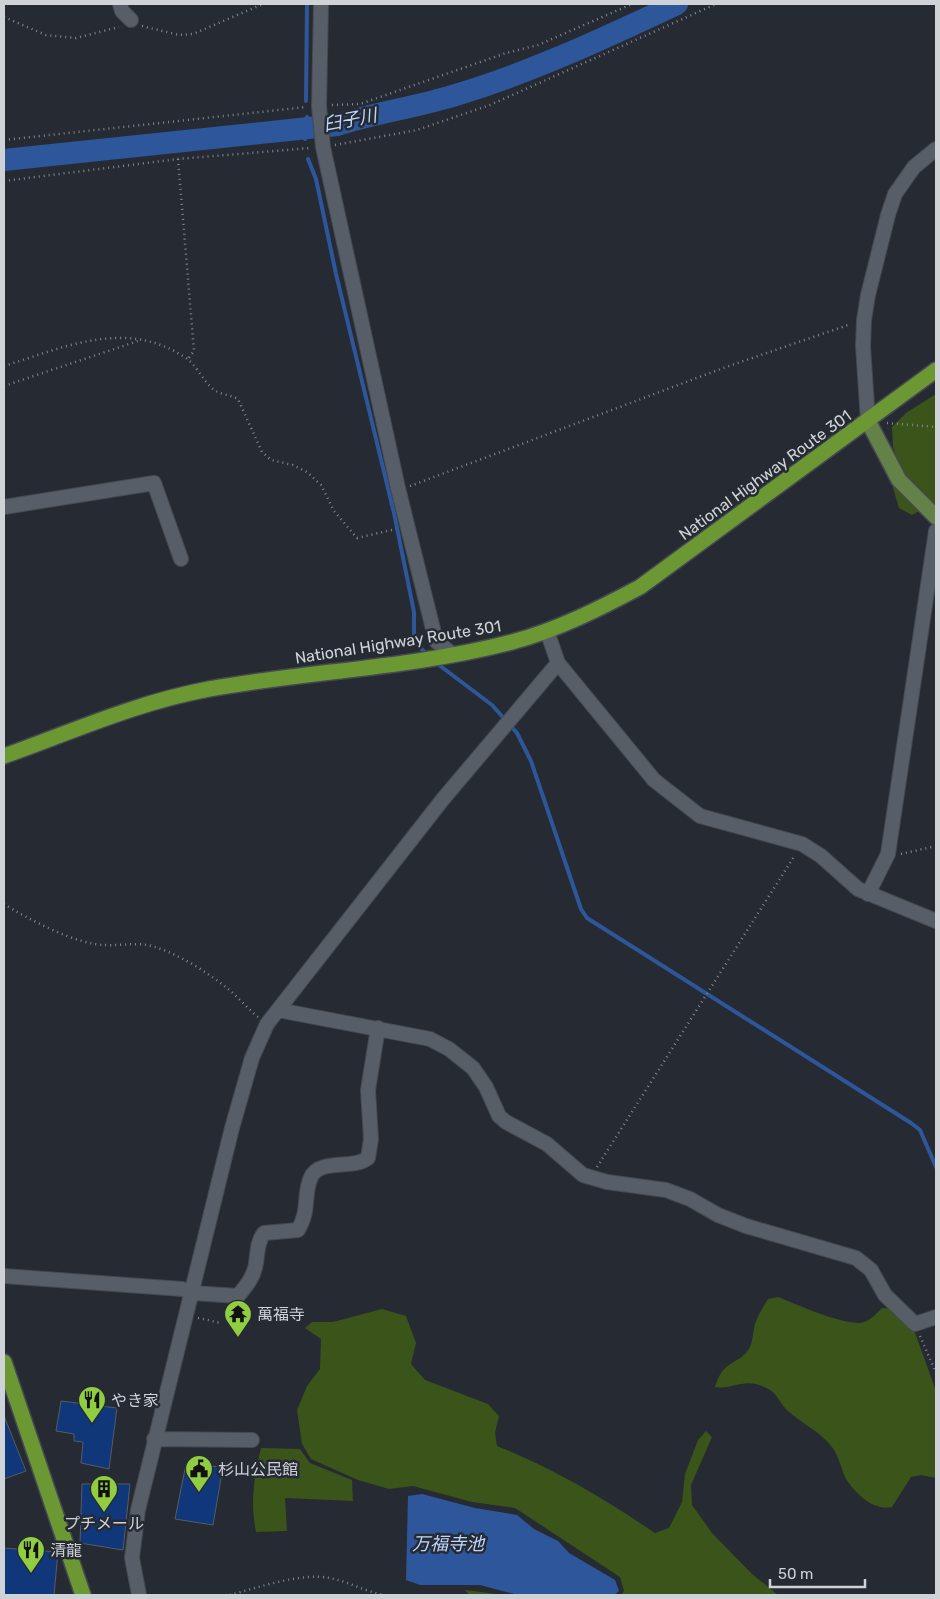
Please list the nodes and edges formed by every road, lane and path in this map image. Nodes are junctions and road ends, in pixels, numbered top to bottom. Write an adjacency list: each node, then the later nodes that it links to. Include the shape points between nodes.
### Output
1 (120, 4): 4 (street)
2 (321, 4): 5 (street, via 319,113)
3 (716, 4): 5 (path, via 490,105 417,130)
4 (131, 20)
5 (323, 145): 7 (path); 17 (street)
6 (936, 149): 9 (street, via 914,167 895,194)
7 (178, 159): 8 (path); 11 (path, via 194,351)
8 (4, 181)
9 (864, 320): 15 (street, via 862,346); 17 (path, via 726,367 408,487)
10 (139, 340): 11 (path, via 161,345); 12 (path, via 90,339); 14 (path)
11 (188, 359): 21 (path, via 211,388 238,399 262,452 270,460 307,472 321,486 334,511 358,538)
12 (4, 366)
13 (936, 370): 15 (highway, National Highway Route 301)
14 (4, 386)
15 (868, 421): 16 (path); 19 (main road, via 899,480); 23 (highway, National Highway Route 301, via 640,587 594,612)
16 (936, 427)
17 (398, 488): 24 (street, via 436,641)
18 (4, 507): 22 (street, via 154,483)
19 (936, 518)
20 (936, 530): 29 (street)
21 (391, 531)
22 (182, 559)
23 (547, 631): 24 (highway, National Highway Route 301); 25 (street)
24 (446, 655): 26 (highway, National Highway Route 301, via 207,689 149,704)
25 (558, 662): 27 (street, via 654,780 700,816); 33 (street, via 443,800)
26 (4, 756)
27 (802, 844): 30 (street); 36 (path)
28 (936, 846): 29 (path, via 898,855)
29 (888, 854): 30 (street)
30 (868, 894): 32 (street)
31 (4, 904): 34 (path, via 78,939 104,946 142,944 159,948 202,970)
32 (936, 921)
33 (278, 1010): 34 (street); 35 (street)
34 (267, 1024): 38 (street, via 252,1058 232,1128)
35 (378, 1028): 36 (street, via 430,1039 449,1049 473,1068 499,1116 547,1144 562,1154 576,1170); 38 (street, via 368,1090 371,1139 368,1158 316,1171 310,1178 305,1219 298,1230 264,1233 260,1238 255,1268 238,1296)
36 (593, 1178): 42 (street, via 666,1190 690,1198 718,1215 746,1226 856,1258 871,1270 885,1295)
37 (4, 1276): 38 (street)
38 (193, 1292): 39 (street)
39 (187, 1315): 41 (path); 45 (street)
40 (936, 1317): 42 (street)
41 (221, 1323)
42 (915, 1324): 44 (path)
43 (4, 1362): 47 (highway)
44 (936, 1373)
45 (154, 1439): 46 (street); 48 (street, via 132,1558)
46 (252, 1440)
47 (83, 1595)
48 (140, 1595)
49 (230, 1595): 50 (path, via 274,1583 328,1577)
50 (385, 1595)

